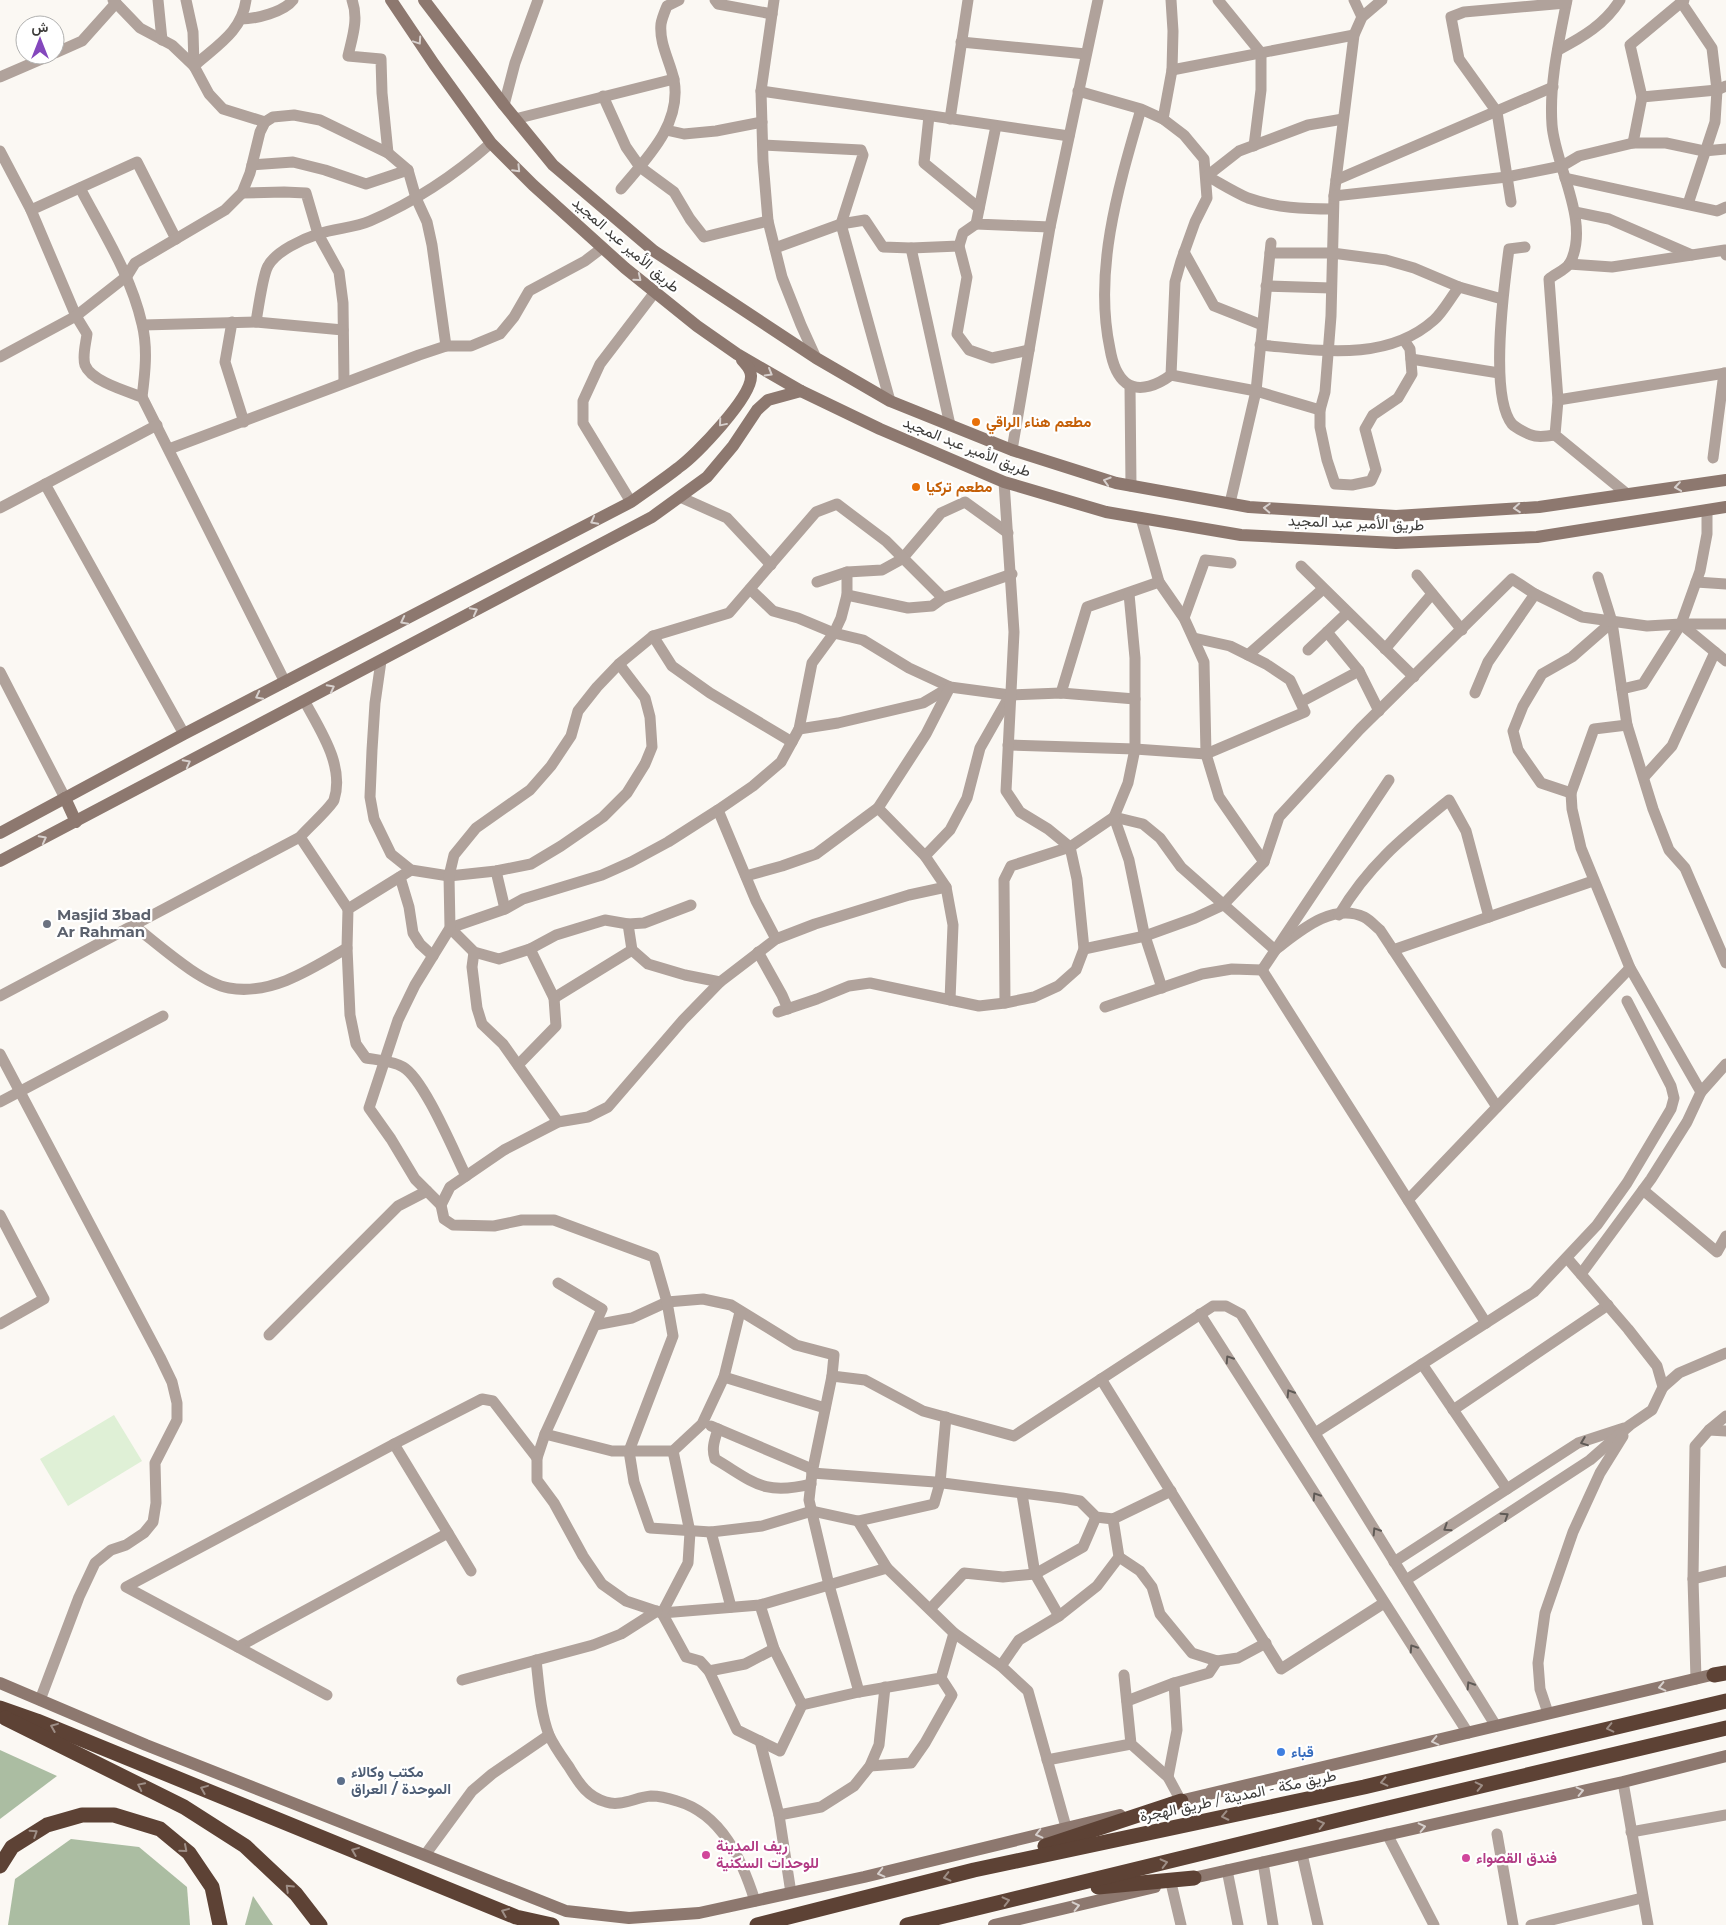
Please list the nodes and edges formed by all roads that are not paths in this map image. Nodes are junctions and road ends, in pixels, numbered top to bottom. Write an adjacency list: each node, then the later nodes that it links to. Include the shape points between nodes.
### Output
1 (158, 0): 28 (street)
2 (186, 0): 35 (street, via 193,32)
3 (246, 0): 26 (street)
4 (293, 0): 26 (street, via 288,6 254,19)
5 (352, 0): 65 (street, via 356,10 348,56 381,58)
6 (391, 0): 58 (main road, طريق الأمير عبد المجيد, one-way to 58)
7 (424, 0): 45 (main road, طريق الأمير عبد المجيد)
8 (538, 0): 45 (street)
9 (679, 0): 38 (street, via 667,6 661,24 663,47)
10 (715, 0): 24 (street, via 718,4)
11 (774, 0): 24 (street)
12 (968, 0): 29 (street)
13 (1098, 0): 33 (street)
14 (1171, 0): 36 (street)
15 (1218, 0): 32 (street)
16 (1354, 0): 25 (street)
17 (1382, 0): 25 (street)
18 (1462, 0): 23 (street)
19 (1620, 0): 31 (street, via 1612,13 1588,35)
20 (114, 1): 28 (street, via 140,28); 30 (street, via 82,42)
21 (1682, 1): 40 (street, via 1712,48); 44 (street, via 1630,45)
22 (1566, 2): 23 (street); 31 (street)
23 (1464, 12): 47 (street, via 1450,18 1459,59)
24 (772, 14): 42 (street)
25 (1362, 16): 27 (street)
26 (241, 19): 35 (street, via 236,30)
27 (1354, 35): 32 (street); 52 (street)
28 (162, 40): 35 (street)
29 (961, 42): 33 (street); 50 (street)
30 (65, 49)
31 (1558, 50): 39 (street)
32 (1260, 53): 36 (street); 61 (street)
33 (1086, 54): 41 (street)
34 (27, 65): 37 (street)
35 (194, 66): 53 (street, via 209,94 223,109)
36 (1172, 70): 51 (street)
37 (0, 76)
38 (674, 79): 43 (street); 56 (street, via 675,103)
39 (1553, 87): 47 (street); 67 (street, via 1552,126)
40 (1721, 88): 44 (street); 64 (street, via 1715,122)
41 (1078, 90): 46 (street); 57 (street)
42 (761, 91): 48 (street); 54 (street)
43 (603, 96): 49 (street); 68 (street, via 626,147)
44 (1642, 97): 59 (street)
45 (504, 105): 49 (main road, طريق الأمير عبد المجيد)
46 (1141, 109): 51 (street); 127 (street, via 1124,167 1106,259 1105,328 1112,361 1121,379)
47 (1497, 112): 71 (street); 73 (street)
48 (929, 116): 50 (street); 82 (street, via 924,163)
49 (515, 119): 121 (main road, طريق الأمير عبد المجيد, via 553,165 654,251)
50 (950, 119): 55 (street)
51 (1163, 119): 70 (street, via 1184,135 1204,160)
52 (1343, 119): 61 (street, via 1308,126); 73 (street)
53 (265, 122): 65 (street, via 294,115 320,120); 66 (street)
54 (762, 122): 56 (street, via 684,134); 60 (street)
55 (996, 126): 57 (street); 82 (street)
56 (666, 130): 68 (street)
57 (1069, 136): 89 (street)
58 (491, 142): 78 (street, via 466,165); 94 (main road, طريق الأمير عبد المجيد, one-way to 94)
59 (1633, 143): 64 (street, via 1666,143); 67 (street, via 1579,156)
60 (763, 145): 86 (street); 87 (street, via 861,150 863,155)
61 (1254, 146): 70 (street, via 1239,151)
62 (1726, 149): 64 (street)
63 (0, 151): 84 (street)
64 (1704, 152): 80 (street)
65 (388, 153): 69 (street)
66 (252, 165): 69 (street, via 293,162 366,184); 76 (street)
67 (1562, 166): 71 (street); 72 (street)
68 (640, 167): 75 (street); 86 (street, via 674,192 704,237)
69 (408, 170): 78 (street)
70 (1207, 176): 83 (street, via 1248,198 1281,207); 97 (street, via 1207,198)
71 (1507, 177): 77 (street); 79 (street)
72 (1565, 178): 80 (street); 85 (street)
73 (1336, 180): 77 (street)
74 (80, 188): 84 (street); 91 (street, via 137,162); 102 (street)
75 (621, 189)
76 (242, 193): 90 (street, via 306,193); 91 (street, via 225,210)
77 (1334, 196): 83 (street)
78 (416, 198): 90 (street, via 368,222); 116 (street, via 427,222 432,245)
79 (1511, 202)
80 (1688, 204): 81 (street, via 1717,211)
81 (1726, 207)
82 (980, 208): 88 (street)
83 (1333, 208): 98 (street)
84 (32, 210): 108 (street)
85 (1575, 212): 99 (street, via 1609,219); 101 (street, via 1576,243)
86 (768, 221): 95 (street)
87 (841, 224): 95 (street); 96 (street, via 865,220 883,247); 132 (street)
88 (976, 224): 89 (street); 92 (street, via 963,233)
89 (1050, 227): 117 (street)
90 (318, 234): 110 (street, via 279,252 267,266); 113 (street, via 339,272)
91 (176, 239): 102 (street, via 134,263)
92 (959, 246): 96 (street); 117 (street, via 967,278 957,334 969,350 992,358)
93 (1525, 247): 107 (street, via 1509,249)
94 (602, 248): 106 (main road, طريق الأمير عبد المجيد, one-way to 106); 116 (street, via 529,291 500,334 471,346)
95 (775, 248): 121 (street, via 782,278)
96 (911, 248): 136 (street)
97 (1184, 252): 112 (street, via 1214,306); 125 (street, via 1175,282)
98 (1332, 254): 103 (street, via 1271,248); 104 (street, via 1386,260); 105 (street)
99 (1692, 255): 100 (street, via 1725,250); 101 (street, via 1612,267)
100 (1726, 255)
101 (1570, 264): 131 (street, via 1549,279)
102 (127, 276): 108 (street); 111 (street)
103 (1266, 286): 105 (street); 112 (street)
104 (1459, 287): 107 (street); 114 (street, via 1434,320)
105 (1331, 288): 118 (street)
106 (655, 292): 119 (main road, طريق الأمير عبد المجيد); 147 (street, via 600,364 583,401 582,423)
107 (1502, 299): 123 (street)
108 (76, 316): 120 (street); 130 (street, via 87,334 85,365 95,378)
109 (232, 322): 110 (street); 111 (street); 134 (street, via 225,362)
110 (256, 322): 113 (street)
111 (143, 325): 130 (street, via 146,367)
112 (1262, 325): 115 (street)
113 (343, 330): 126 (street)
114 (1404, 340): 118 (street, via 1365,350); 122 (street, via 1410,349)
115 (1260, 345): 118 (street); 129 (street)
116 (446, 346): 126 (street)
117 (1029, 350): 139 (street)
118 (1328, 351): 133 (street, via 1325,392)
119 (737, 354): 128 (main road, طريق الأمير عبد المجيد, one-way to 128); 147 (main road, one-way to 147, via 751,374 750,386 740,401 679,468)
120 (0, 357)
121 (816, 358): 132 (main road, طريق الأمير عبد المجيد)
122 (1411, 359): 123 (street); 133 (street, via 1412,374 1398,398 1373,415 1366,428 1376,470 1371,481 1335,484 1320,427)
123 (1499, 373): 137 (street, via 1505,411 1513,425 1535,436)
124 (1725, 373): 131 (street); 140 (street)
125 (1171, 375): 127 (street, via 1161,383 1147,387); 129 (street)
126 (344, 382): 134 (street)
127 (1130, 386): 144 (street)
128 (801, 391): 142 (main road, طريق الأمير عبد المجيد); 146 (main road, via 768,400 706,477)
129 (1256, 391): 133 (street); 148 (street)
130 (142, 397): 135 (street)
131 (1558, 400): 137 (street)
132 (890, 401): 136 (main road, طريق الأمير عبد المجيد)
133 (1320, 410)
134 (244, 422): 138 (street)
135 (157, 425): 138 (street); 143 (street)
136 (950, 425): 139 (main road, طريق الأمير عبد المجيد)
137 (1555, 435): 145 (street)
138 (169, 449): 193 (street)
139 (1012, 450): 144 (main road, طريق الأمير عبد المجيد, one-way to 139)
140 (1713, 458)
141 (1726, 480): 145 (main road, طريق الأمير عبد المجيد, one-way to 145)
142 (1004, 482): 152 (main road, طريق الأمير عبد المجيد, via 1106,512); 153 (street)
143 (45, 484): 150 (street); 205 (street)
144 (1131, 486): 148 (main road, طريق الأمير عبد المجيد)
145 (1627, 494): 148 (main road, طريق الأمير عبد المجيد, one-way to 148, via 1539,507 1396,516)
146 (680, 497): 156 (street, via 727,518); 187 (main road, one-way to 146, via 652,517)
147 (631, 502): 193 (main road, one-way to 193)
148 (1230, 504)
149 (1726, 507): 151 (main road, طريق الأمير عبد المجيد)
150 (0, 508)
151 (1707, 510): 152 (main road, طريق الأمير عبد المجيد, via 1537,537 1396,543 1241,535); 164 (street, via 1707,534)
152 (1141, 518): 163 (street)
153 (1008, 533): 154 (street, via 966,502 941,513); 159 (street)
154 (902, 559): 156 (street, via 886,541 837,504 816,512); 158 (street, via 882,570); 172 (street)
155 (1231, 563): 174 (street, via 1205,560)
156 (771, 565): 166 (street)
157 (1301, 566): 167 (street)
158 (847, 572): 162 (street); 171 (street)
159 (1012, 574): 172 (street); 198 (street, via 1014,632)
160 (1417, 575): 169 (street)
161 (1598, 577): 175 (street)
162 (817, 582)
163 (1159, 582): 168 (street); 174 (street)
164 (1696, 582): 165 (street); 176 (street)
165 (1726, 584)
166 (750, 590): 180 (street, via 772,611); 181 (street, via 729,614)
167 (1323, 590): 173 (street); 186 (street)
168 (1129, 594): 196 (street, via 1087,607); 199 (street)
169 (1432, 594): 178 (street); 183 (street)
170 (1535, 594): 175 (street, via 1582,617); 178 (street, via 1512,578); 197 (street, via 1488,662)
171 (847, 595): 172 (street, via 908,608 932,606); 180 (street)
172 (943, 598)
173 (1348, 613): 179 (street); 183 (street)
174 (1184, 618): 182 (street)
175 (1612, 622): 176 (street, via 1646,626); 195 (street); 212 (street, via 1572,657 1542,674 1523,706 1514,732 1518,750 1541,783)
176 (1681, 624): 177 (street); 185 (street); 195 (street, via 1643,684)
177 (1726, 624)
178 (1462, 630): 192 (street)
179 (1327, 632): 184 (street); 190 (street)
180 (834, 633): 194 (street, via 863,640 909,668); 204 (street, via 812,664)
181 (653, 636): 189 (street); 206 (street, via 672,666)
182 (1194, 638): 186 (street, via 1230,646); 209 (street, via 1204,662)
183 (1385, 649): 192 (street)
184 (1308, 650)
185 (1715, 652): 188 (street); 210 (street, via 1672,746)
186 (1248, 656): 201 (street, via 1290,680)
187 (381, 661): 200 (main road, one-way to 187); 224 (street, via 375,703 370,797 374,819 391,854)
188 (1726, 661)
189 (619, 664): 225 (street, via 645,698 650,717 652,747 645,764 627,793 604,817 531,864); 226 (street, via 578,711 571,736 551,766 530,790 476,828 454,855)
190 (1359, 671): 201 (street); 202 (street)
191 (0, 672): 213 (street)
192 (1414, 677): 202 (street)
193 (285, 682): 205 (main road, one-way to 205)
194 (950, 687): 198 (street); 204 (street, via 923,703); 214 (street, via 926,734)
195 (1622, 689): 203 (street)
196 (1061, 693): 198 (street); 199 (street)
197 (1475, 693)
198 (1010, 695): 207 (street); 221 (street, via 980,748 967,798 950,830)
199 (1135, 699): 208 (street)
200 (305, 702): 217 (main road, one-way to 200); 219 (street, via 328,748 337,776 334,801)
201 (1301, 702): 209 (street, via 1305,712)
202 (1379, 711): 223 (street, via 1279,817)
203 (1627, 725): 210 (street); 212 (street, via 1594,729)
204 (799, 729): 206 (street)
205 (184, 734): 213 (main road)
206 (792, 742): 215 (street, via 781,762)
207 (1008, 745): 208 (street); 220 (street, via 1006,791 1020,812)
208 (1135, 749): 209 (street); 216 (street, via 1128,783)
209 (1206, 754): 223 (street, via 1219,796)
210 (1644, 777): 251 (street, via 1669,850 1685,868)
211 (1389, 780): 246 (street)
212 (1571, 793): 229 (street, via 1580,848)
213 (65, 798): 217 (main road); 218 (main road)
214 (878, 808): 221 (street); 227 (street, via 816,854)
215 (718, 810): 227 (street); 234 (street, via 668,842 602,875 523,899)
216 (1114, 817): 220 (street); 232 (street, via 1143,824 1160,838 1181,867); 240 (street, via 1130,860)
217 (76, 822): 222 (main road, one-way to 217)
218 (0, 833)
219 (300, 837): 233 (street); 238 (street)
220 (1070, 847): 244 (street, via 1077,879); 260 (street, via 1011,866 1004,880)
221 (925, 856): 230 (street)
222 (0, 861)
223 (1264, 862): 232 (street)
224 (410, 870): 226 (street); 228 (street)
225 (496, 871): 226 (street); 234 (street)
226 (449, 876): 239 (street)
227 (746, 876): 241 (street)
228 (400, 877): 233 (street); 250 (street, via 413,934)
229 (1593, 880): 236 (street); 252 (street)
230 (946, 887): 241 (street, via 815,924); 258 (street, via 952,925)
231 (691, 905): 237 (street, via 644,922)
232 (1223, 905): 240 (street); 246 (street)
233 (348, 909): 242 (street)
234 (505, 909): 239 (street)
235 (1340, 915): 236 (street, via 1350,896 1393,846 1449,800 1466,832); 246 (street, via 1327,916); 247 (street, via 1350,913 1366,918 1380,930)
236 (1489, 917): 247 (street)
237 (628, 924): 243 (street, via 605,920 556,935); 245 (street)
238 (133, 925): 242 (street, via 202,977 228,988 252,989 278,984 316,967); 256 (street)
239 (450, 928): 248 (street); 250 (street)
240 (1145, 936): 244 (street); 255 (street)
241 (776, 939): 249 (street)
242 (347, 948): 264 (street, via 350,1015 356,1044 366,1058)
243 (530, 949): 248 (street, via 499,959); 257 (street)
244 (1084, 949): 260 (street, via 1076,970 1058,986 1034,997)
245 (632, 950): 254 (street, via 648,964); 257 (street)
246 (1275, 950): 253 (street)
247 (1393, 950): 270 (street)
248 (474, 952): 266 (street, via 473,975 482,1024 503,1044)
249 (758, 952): 254 (street); 258 (street, via 779,988 783,1011 849,986 870,983)
250 (433, 956): 264 (street, via 398,1020)
251 (1726, 963)
252 (1630, 968): 268 (street); 270 (street)
253 (1262, 970): 255 (street, via 1232,969 1202,974); 275 (street)
254 (720, 982): 271 (street, via 608,1108 588,1117)
255 (1162, 988): 261 (street)
256 (0, 996)
257 (554, 998): 266 (street, via 556,1026)
258 (950, 1000): 260 (street, via 979,1006)
259 (1627, 1001): 279 (street, via 1671,1086 1674,1098 1671,1110 1627,1183)
260 (1005, 1003)
261 (1105, 1007)
262 (163, 1016): 267 (street)
263 (0, 1054): 267 (street)
264 (386, 1061): 272 (street, via 403,1066 415,1077); 274 (street, via 369,1108 415,1179)
265 (1726, 1064): 268 (street)
266 (518, 1065): 271 (street)
267 (20, 1092): 269 (street); 356 (street, via 164,1365 177,1403 177,1420 155,1463 153,1522 144,1533 111,1550 95,1563)
268 (1701, 1092): 273 (street, via 1687,1122)
269 (0, 1102)
270 (1497, 1107): 275 (street)
271 (558, 1122): 272 (street, via 504,1150)
272 (466, 1176): 276 (street, via 450,1187)
273 (1643, 1190): 278 (street, via 1717,1252); 280 (street)
274 (427, 1191): 276 (street); 289 (street, via 398,1206)
275 (1408, 1200): 286 (street)
276 (441, 1205): 282 (street, via 444,1219 453,1226 554,1220 654,1257)
277 (0, 1215): 287 (street, via 44,1299)
278 (1726, 1236)
279 (1567, 1258): 280 (street); 286 (street, via 1534,1292)
280 (1581, 1274): 283 (street)
281 (558, 1282): 288 (street, via 602,1309)
282 (667, 1302): 284 (street, via 703,1299 730,1305); 288 (street, via 632,1318); 308 (street, via 673,1336)
283 (1608, 1305): 295 (street, via 1657,1366); 297 (street)
284 (740, 1312): 292 (street); 293 (street, via 796,1345 834,1355)
285 (1200, 1314): 294 (street); 305 (street, one-way to 285, via 1241,1314 1226,1306 1213,1306); 332 (street, one-way to 285)
286 (1486, 1323): 291 (street)
287 (0, 1324)
288 (595, 1325): 306 (street)
289 (269, 1335)
290 (1726, 1352): 295 (street, via 1679,1373)
291 (1422, 1364): 297 (street); 305 (street)
292 (724, 1376): 296 (street); 300 (street)
293 (832, 1376): 296 (street); 299 (street, via 865,1380 923,1410)
294 (1101, 1379): 299 (street, via 1014,1436); 314 (street)
295 (1662, 1387): 301 (street, via 1652,1410)
296 (826, 1408): 311 (street)
297 (1453, 1410): 313 (street)
298 (1726, 1416): 303 (street)
299 (946, 1417): 312 (street)
300 (703, 1422): 302 (street); 309 (street)
301 (1630, 1425): 313 (street, one-way to 313, via 1578,1444); 329 (street, one-way to 301, via 1590,1460); 361 (street, via 1600,1473 1573,1532 1545,1614 1538,1663 1540,1689)
302 (718, 1429): 311 (street); 311 (street, via 713,1446 715,1458 760,1486 783,1489)
303 (1709, 1430): 304 (street); 330 (street, via 1695,1446)
304 (1726, 1431)
305 (1315, 1433): 324 (street, one-way to 305)
306 (545, 1434): 308 (street, via 612,1451); 310 (street)
307 (394, 1444): 310 (street, via 482,1399 493,1402); 322 (street); 340 (street, via 126,1586)
308 (629, 1451): 309 (street); 320 (street, via 634,1482 650,1528)
309 (673, 1451): 320 (street)
310 (537, 1458): 336 (street, via 537,1480 554,1502 602,1584 626,1601)
311 (811, 1475): 312 (street); 316 (street)
312 (940, 1483): 315 (street); 319 (street, via 934,1504)
313 (1507, 1489): 324 (street, one-way to 324)
314 (1171, 1491): 318 (street); 339 (street)
315 (1022, 1494): 317 (street, via 1080,1501); 328 (street)
316 (812, 1511): 319 (street); 321 (street, via 762,1526); 331 (street)
317 (1096, 1517): 318 (street); 328 (street, via 1082,1547)
318 (1113, 1519): 323 (street)
319 (858, 1521): 325 (street)
320 (690, 1532): 321 (street); 336 (street, via 688,1563)
321 (711, 1532): 334 (street)
322 (448, 1533): 326 (street); 340 (street)
323 (1119, 1557): 337 (street, via 1097,1586); 343 (street, via 1140,1572 1152,1587 1160,1614 1192,1653)
324 (1394, 1562): 329 (street)
325 (887, 1568): 331 (street); 335 (street)
326 (471, 1571)
327 (1726, 1571): 330 (street)
328 (1035, 1574): 335 (street, via 1003,1578 964,1573); 337 (street)
329 (1406, 1580): 363 (street, one-way to 329)
330 (1693, 1580): 349 (street)
331 (829, 1585): 333 (street); 354 (street)
332 (1384, 1603): 339 (street, via 1281,1668); 365 (street, one-way to 332)
333 (760, 1605): 334 (street); 341 (street)
334 (731, 1607): 336 (street)
335 (930, 1609): 338 (street)
336 (660, 1612): 342 (street, via 621,1634 593,1645); 345 (street, via 686,1657 700,1661)
337 (1059, 1616): 344 (street, via 1019,1640)
338 (954, 1633): 344 (street); 348 (street)
339 (1266, 1643): 343 (street, via 1238,1658)
340 (238, 1647): 355 (street)
341 (774, 1649): 345 (street, via 745,1664); 359 (street)
342 (536, 1660): 350 (street); 366 (street, via 541,1704)
343 (1217, 1661): 352 (street, via 1209,1673)
344 (1000, 1666): 370 (street, via 1028,1691)
345 (709, 1671): 367 (street, via 737,1730)
346 (1722, 1673): 349 (main road)
347 (1124, 1675): 357 (street)
348 (941, 1678): 353 (street); 371 (street, via 952,1694 911,1762)
349 (1696, 1678): 361 (main road, one-way to 361)
350 (462, 1680)
351 (0, 1683): 356 (main road)
352 (1174, 1683): 357 (street); 372 (street, via 1177,1730)
353 (885, 1687): 354 (street); 371 (street, via 879,1744)
354 (860, 1692): 359 (street)
355 (327, 1694)
356 (40, 1700): 382 (main road)
357 (1127, 1701): 368 (street)
358 (1726, 1701): 385 (highway, طريق مكة - المدينة / طريق الهجرة, one-way to 385, via 1364,1787)
359 (802, 1705): 367 (street, via 780,1751)
360 (0, 1708): 396 (highway, one-way to 360, via 516,1917 37,1720)
361 (1548, 1713): 363 (main road)
362 (0, 1715): 395 (highway, one-way to 362, via 296,1894 246,1846 184,1807)
363 (1496, 1726): 365 (main road)
364 (1726, 1728): 389 (highway, one-way to 364)
365 (1468, 1733): 374 (main road, one-way to 374)
366 (549, 1735): 382 (street, via 499,1768 472,1791); 392 (street, via 581,1786 595,1798 609,1803 664,1797 702,1813 727,1839 737,1855)
367 (760, 1741): 375 (street)
368 (1130, 1744): 370 (street); 372 (street)
369 (1726, 1756): 373 (main road)
370 (1047, 1760): 377 (street)
371 (870, 1766): 375 (street, via 854,1786 821,1807)
372 (1168, 1777): 374 (street)
373 (1622, 1782): 378 (street); 379 (main road, one-way to 373)
374 (1181, 1801): 377 (main road); 385 (highway)
375 (779, 1815): 390 (street)
376 (1726, 1815): 378 (street)
377 (1066, 1827): 390 (main road, one-way to 390)
378 (1631, 1832): 391 (street)
379 (1387, 1834): 381 (main road); 404 (street)
380 (1497, 1834): 405 (street)
381 (1302, 1854): 383 (main road); 403 (street)
382 (426, 1855): 392 (main road, via 566,1911 630,1918 699,1914)
383 (1263, 1862): 386 (main road); 402 (street)
384 (0, 1866): 394 (highway, one-way to 394, via 12,1848 47,1825 82,1815 114,1815 160,1828 189,1853 212,1886)
385 (974, 1870): 397 (highway, طريق مكة - المدينة / طريق الهجرة, one-way to 397)
386 (1227, 1870): 387 (main road); 401 (street)
387 (1194, 1878): 388 (main road); 389 (highway)
388 (1171, 1883): 399 (main road, one-way to 388); 400 (street)
389 (1044, 1892): 398 (highway, one-way to 389)
390 (792, 1893): 392 (main road)
391 (1642, 1898): 393 (street); 407 (street)
392 (755, 1901)
393 (1550, 1923): 406 (street)
394 (220, 1925)
395 (320, 1925)
396 (552, 1925)
397 (757, 1925)
398 (907, 1925)
399 (994, 1925)
400 (1181, 1925)
401 (1238, 1925)
402 (1273, 1925)
403 (1318, 1925)
404 (1434, 1925)
405 (1513, 1925)
406 (1531, 1925)
407 (1648, 1925)

